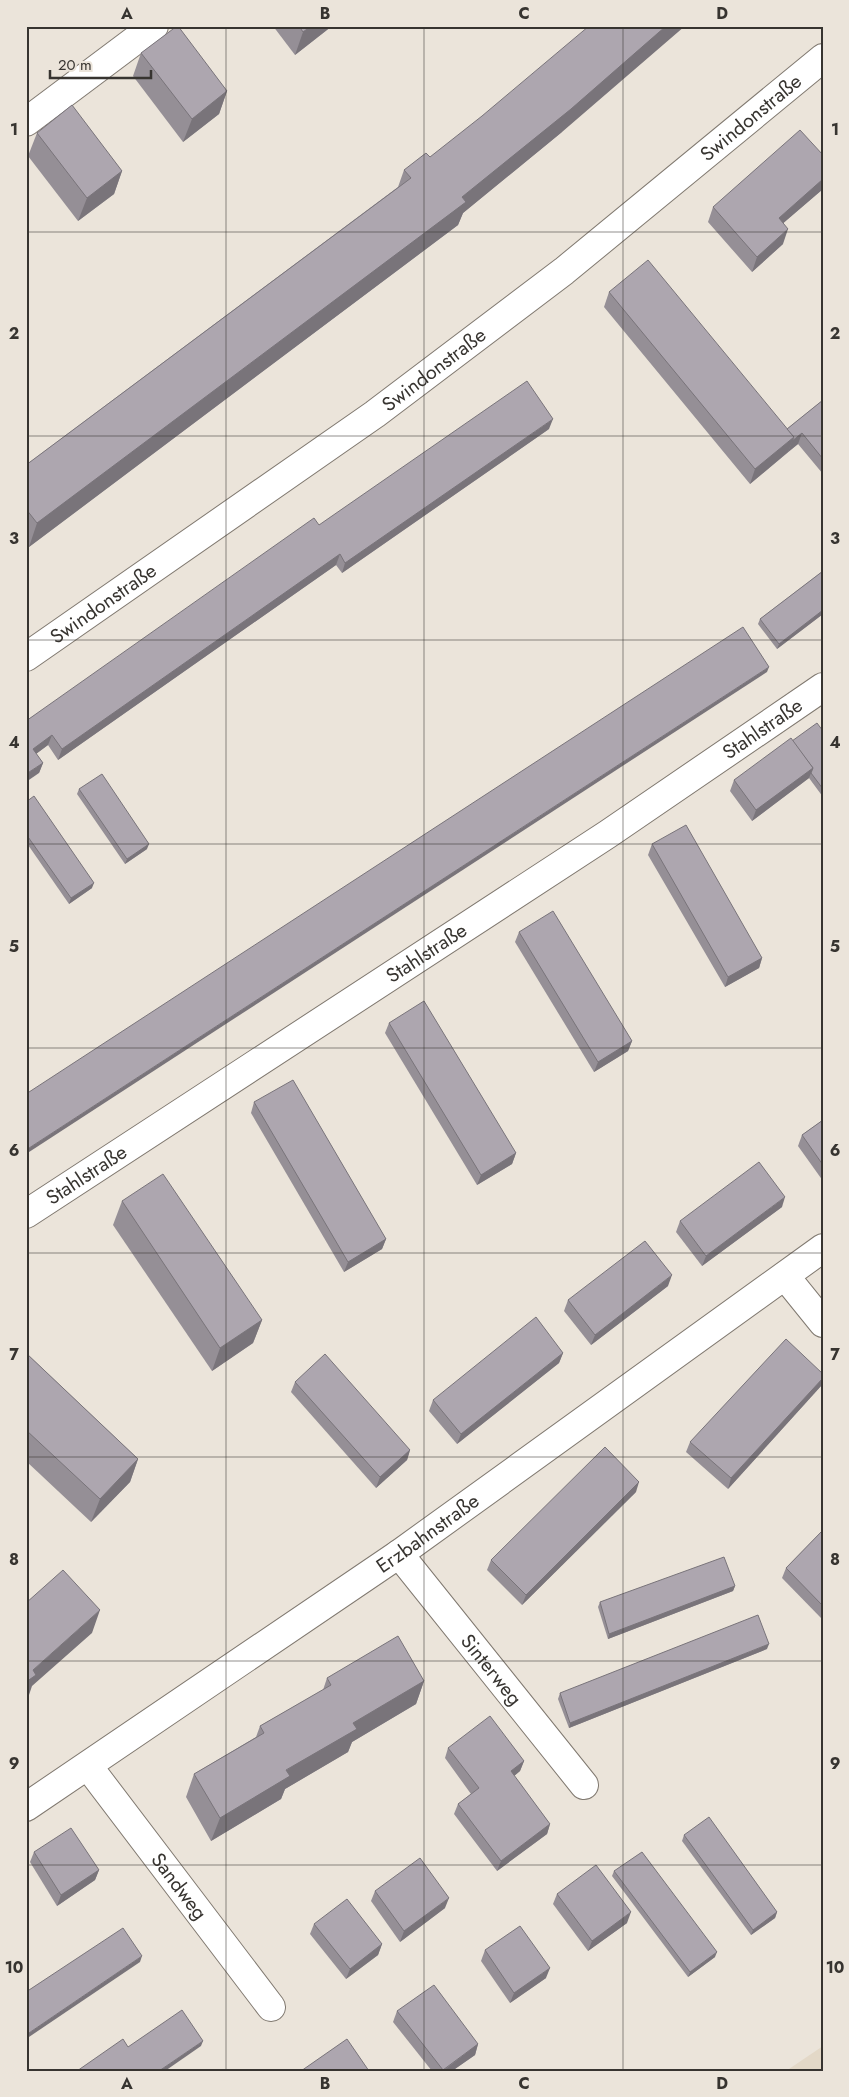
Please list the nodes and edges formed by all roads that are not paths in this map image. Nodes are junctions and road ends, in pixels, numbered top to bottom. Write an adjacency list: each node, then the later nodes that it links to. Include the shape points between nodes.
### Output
1 (154, 26): 3 (street)
2 (823, 58): 4 (street, Swindonstraße, via 564,271 383,408)
3 (26, 122)
4 (26, 657)
5 (823, 686): 6 (street, Stahlstraße, via 608,834)
6 (26, 1214)
7 (823, 1248): 8 (street, Erzbahnstraße)
8 (785, 1276): 9 (street); 10 (street, Erzbahnstraße)
9 (823, 1323)
10 (398, 1554): 11 (street, Erzbahnstraße); 12 (street, Sinterweg)
11 (88, 1766): 13 (street, Erzbahnstraße); 14 (street, Sandweg)
12 (584, 1785)
13 (26, 1807)
14 (271, 2007)

